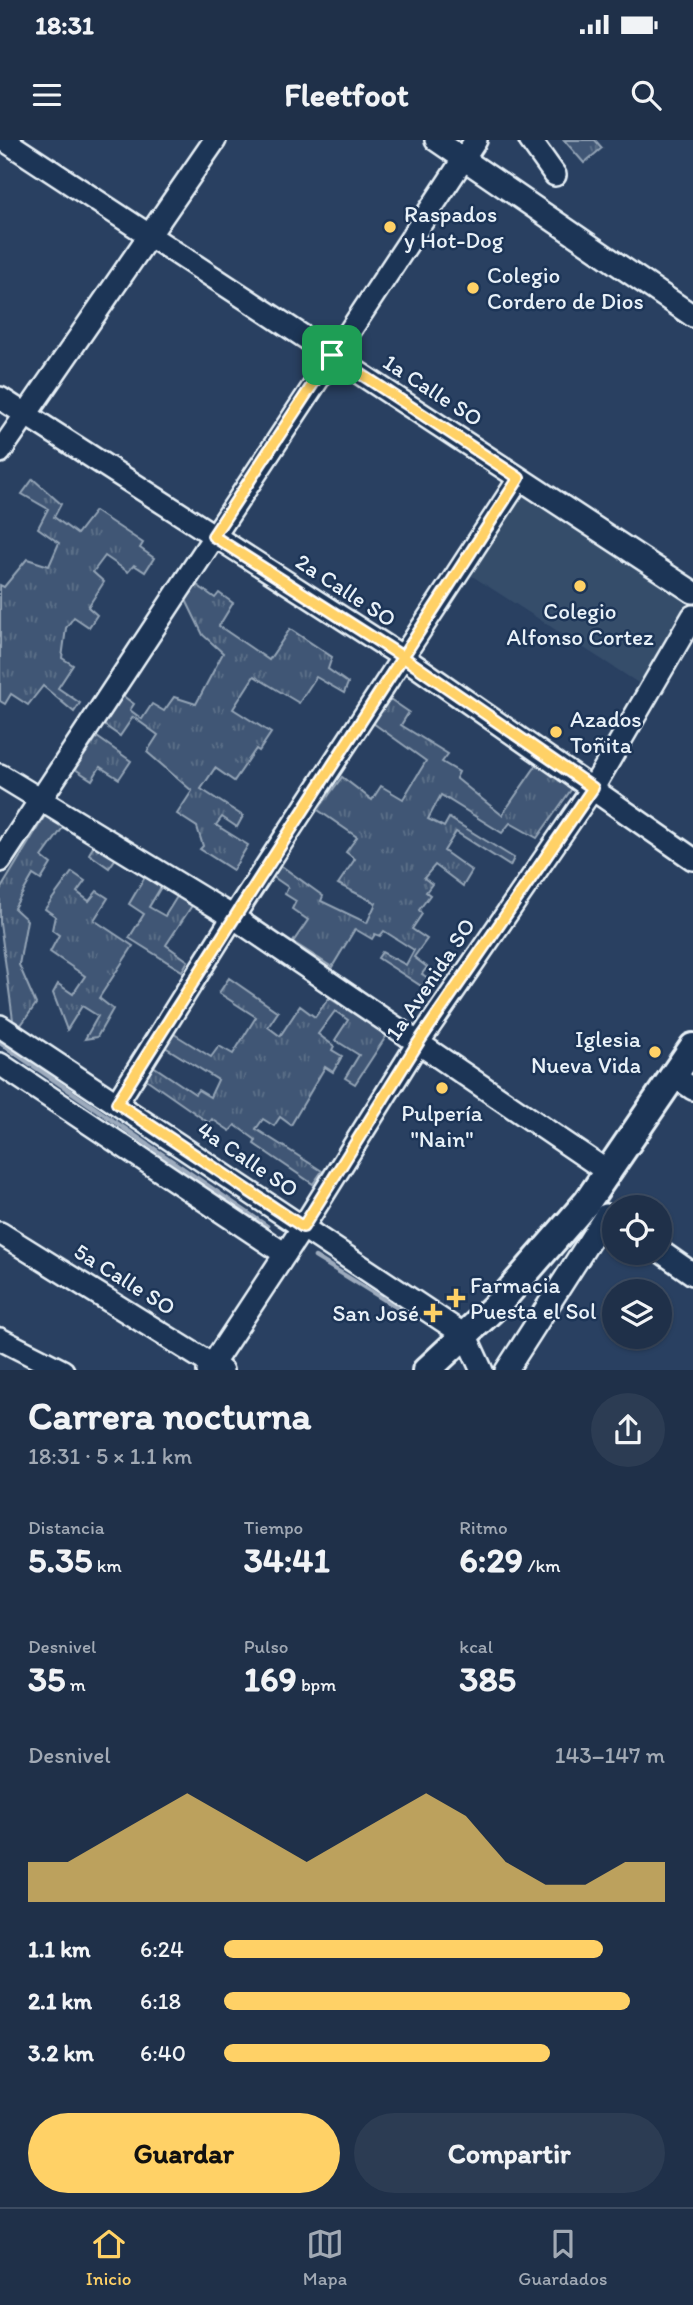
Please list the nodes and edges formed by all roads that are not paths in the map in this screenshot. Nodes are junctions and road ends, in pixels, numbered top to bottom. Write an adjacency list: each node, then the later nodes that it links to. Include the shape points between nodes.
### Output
1 (4, 140): 8 (street, 1a Calle SO)
2 (215, 140): 8 (street)
3 (436, 140): 6 (street)
4 (476, 140): 6 (street)
5 (530, 140): 7 (street)
6 (464, 159): 9 (street); 10 (street)
7 (555, 175)
8 (151, 236): 10 (street, 1a Calle SO); 12 (street)
9 (693, 316)
10 (332, 355): 14 (street, 1a Calle SO); 15 (street)
11 (0, 398): 12 (street, 2a Calle SO)
12 (26, 414): 13 (street); 15 (street, 2a Calle SO)
13 (0, 452)
14 (519, 478): 16 (street, 1a Calle SO); 18 (street)
15 (213, 536): 18 (street, 2a Calle SO); 21 (street)
16 (693, 592)
17 (693, 615): 20 (street, 1a Avenida SO)
18 (403, 657): 20 (street, 2a Calle SO); 24 (street)
19 (0, 775): 21 (street)
20 (593, 788): 22 (street, 2a Calle SO); 26 (street, 1a Avenida SO)
21 (42, 798): 23 (street); 24 (street)
22 (693, 859)
23 (0, 861)
24 (233, 917): 26 (street); 30 (street)
25 (0, 1026): 30 (street, 4a Calle SO)
26 (418, 1043): 31 (street); 35 (street, 1a Avenida SO)
27 (693, 1047): 29 (main road)
28 (0, 1064): 37 (street)
29 (683, 1082): 31 (main road)
30 (117, 1103): 35 (street, 4a Calle SO)
31 (608, 1172): 32 (main road)
32 (605, 1195)
33 (602, 1214): 39 (main road)
34 (602, 1215): 41 (street)
35 (303, 1227): 37 (street, 1a Avenida SO); 42 (street, 4a Calle SO)
36 (0, 1233): 44 (street, 5a Calle SO)
37 (285, 1254): 44 (street, 1a Avenida SO)
38 (672, 1257): 40 (street)
39 (533, 1265): 41 (street); 42 (main road)
40 (691, 1267)
41 (559, 1286): 48 (street)
42 (466, 1336): 46 (main road); 47 (street)
43 (0, 1339): 45 (street)
44 (214, 1368)
45 (63, 1370)
46 (426, 1370)
47 (482, 1370)
48 (506, 1370)

